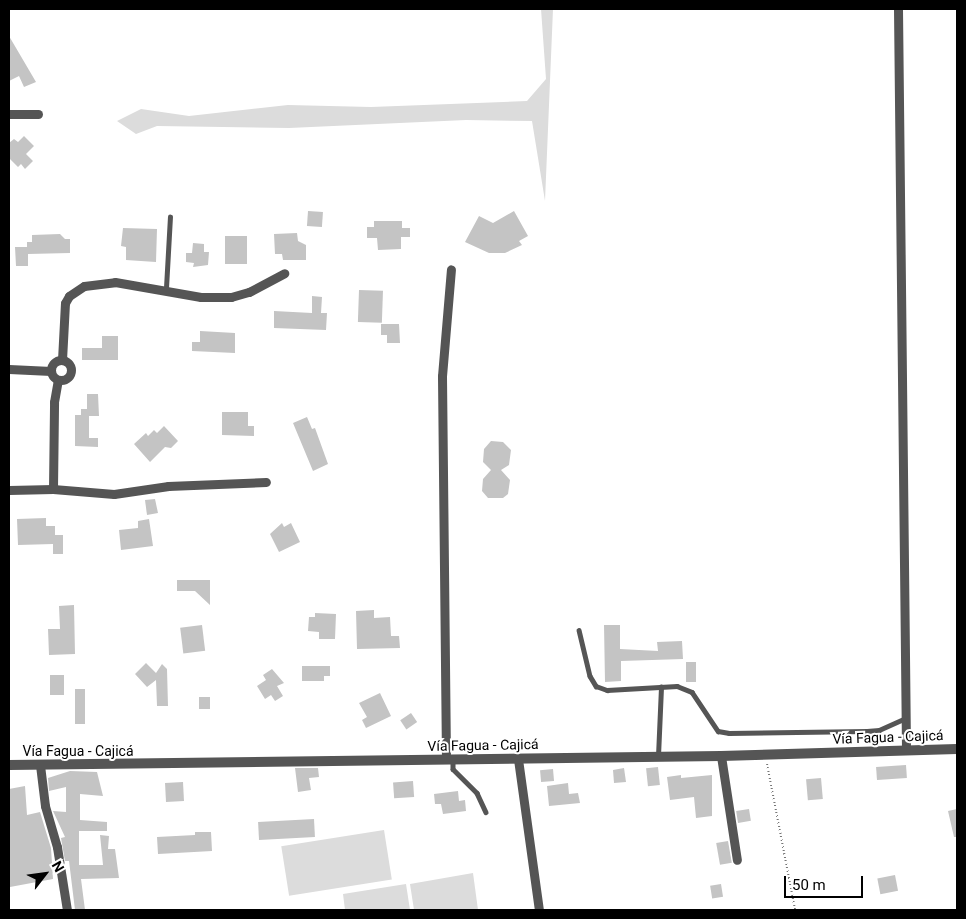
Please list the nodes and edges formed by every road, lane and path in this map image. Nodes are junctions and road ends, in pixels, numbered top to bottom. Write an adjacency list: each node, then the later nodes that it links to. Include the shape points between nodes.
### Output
1 (898, 9): 17 (street)
2 (9, 114): 3 (street)
3 (38, 114)
4 (170, 217): 7 (lane)
5 (451, 268): 23 (street, via 442,376)
6 (284, 273): 7 (street, via 249,292 231,296 201,297)
7 (166, 288): 8 (street, via 114,282 75,290 66,303)
8 (62, 360): 10 (street, via 54,363); 11 (street, via 70,365 72,373 65,380)
9 (9, 369): 10 (street)
10 (51, 371): 11 (street)
11 (58, 380): 13 (street, via 54,402)
12 (266, 482): 13 (street, via 168,486 114,494)
13 (54, 489): 14 (street)
14 (9, 490)
15 (579, 630): 16 (lane, via 590,676 596,686 607,690)
16 (661, 687): 17 (lane, via 677,686 692,692 710,724 718,731 729,733 879,730); 21 (lane)
17 (904, 719): 19 (street)
18 (957, 749): 19 (street, Vía Fagua - Cajicá)
19 (906, 750): 20 (street, Vía Fagua - Cajicá)
20 (766, 755): 22 (street, Vía Fagua - Cajicá); 31 (path)
21 (658, 756): 22 (street, Vía Fagua - Cajicá); 24 (street, Vía Fagua - Cajicá)
22 (721, 756): 28 (street)
23 (449, 759): 24 (street, Vía Fagua - Cajicá); 26 (street, Vía Fagua - Cajicá); 27 (lane, via 453,768 477,793)
24 (518, 759): 30 (street)
25 (9, 765): 26 (street, Vía Fagua - Cajicá)
26 (40, 765): 29 (street, via 45,806 57,847)
27 (486, 812)
28 (737, 860)
29 (67, 910)
30 (539, 910)
31 (794, 910)

